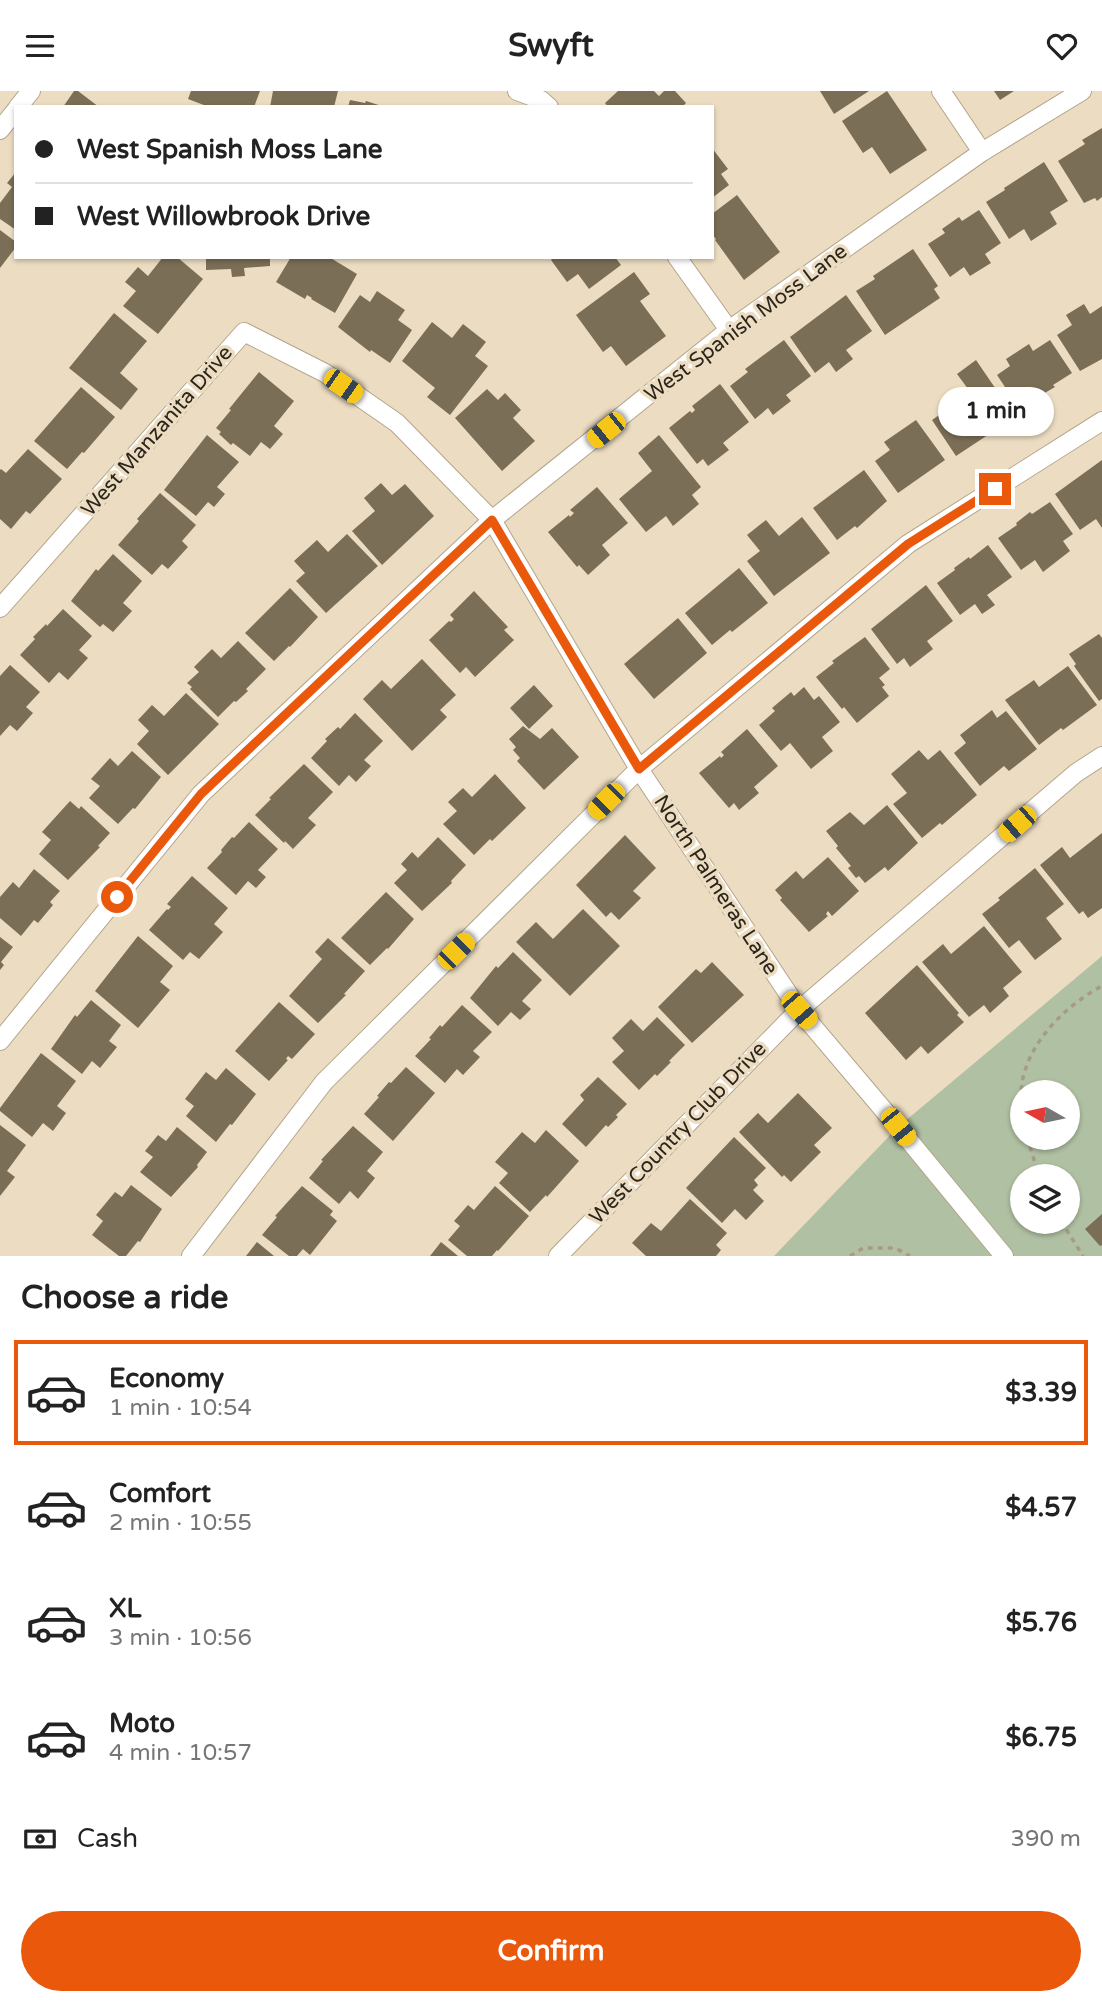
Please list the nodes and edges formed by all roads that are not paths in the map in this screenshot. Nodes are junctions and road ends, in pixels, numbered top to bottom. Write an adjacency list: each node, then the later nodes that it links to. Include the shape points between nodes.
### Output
1 (31, 91): 5 (street)
2 (517, 91): 6 (street)
3 (942, 91): 9 (street)
4 (1082, 91): 9 (street, West Spanish Moss Lane)
5 (19, 105)
6 (547, 105)
7 (14, 112): 8 (street)
8 (0, 130)
9 (982, 152): 11 (street, West Spanish Moss Lane)
10 (678, 259): 11 (street)
11 (729, 330): 13 (street, West Spanish Moss Lane)
12 (1102, 421): 16 (street, via 908,544)
13 (492, 520): 14 (street, West Manzanita Drive, via 397,423 325,373 244,332); 16 (street, North Palmeras Lane); 18 (street, West Spanish Moss Lane, via 201,794)
14 (0, 608)
15 (1102, 757): 17 (street, West Country Club Drive, via 1076,773)
16 (639, 769): 17 (street, North Palmeras Lane); 19 (street, via 324,1082)
17 (799, 1010): 20 (street, West Country Club Drive); 21 (street, North Palmeras Lane)
18 (0, 1041)
19 (191, 1256)
20 (558, 1256)
21 (1004, 1256)

